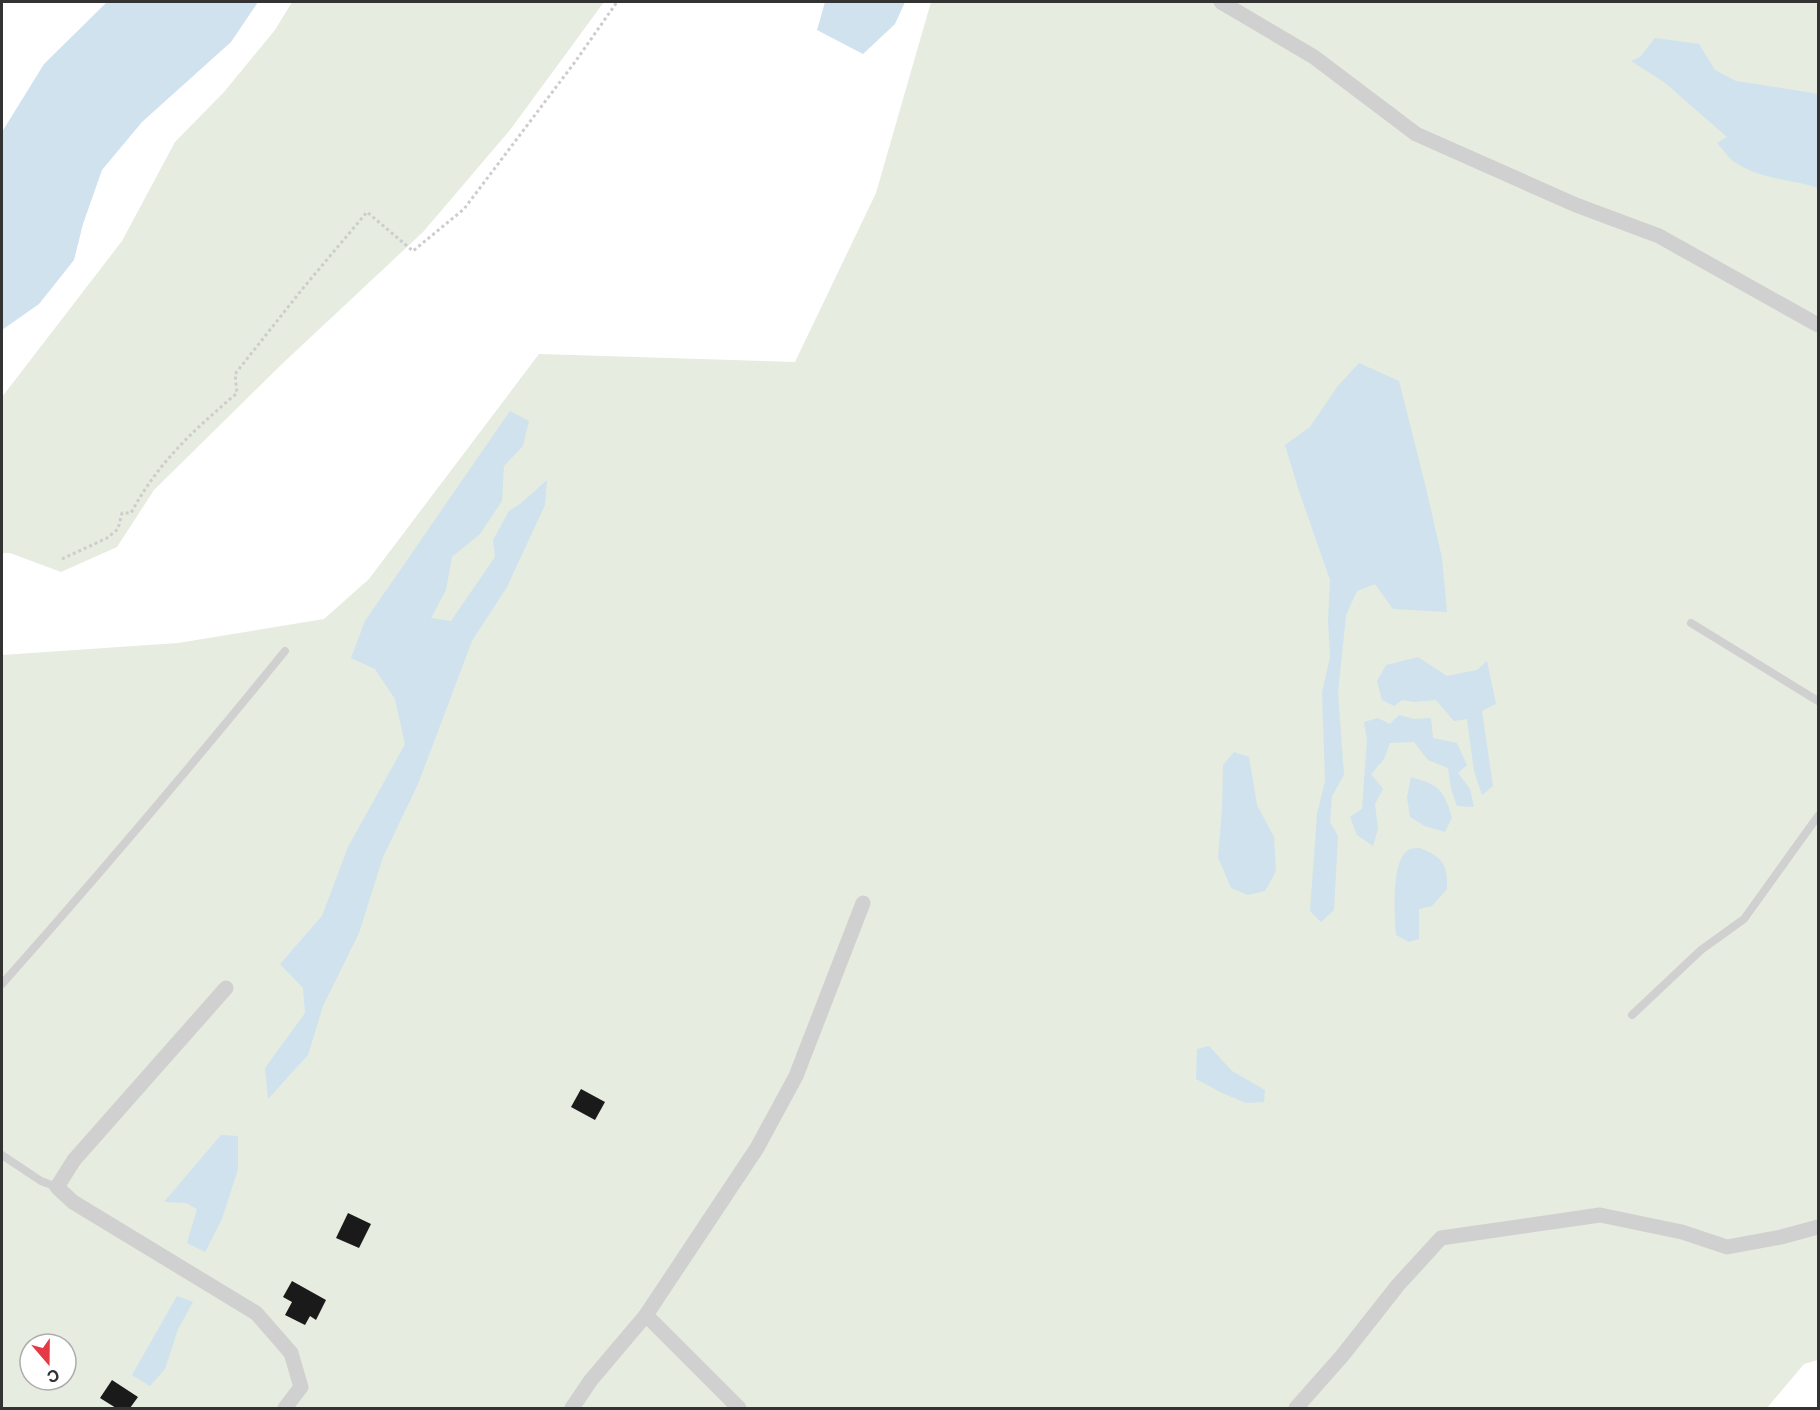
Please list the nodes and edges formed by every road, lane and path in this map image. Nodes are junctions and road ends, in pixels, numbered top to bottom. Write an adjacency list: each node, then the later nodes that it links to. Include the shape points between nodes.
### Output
1 (617, 2): 4 (path, via 464,209 413,251 367,212 235,374 237,393 167,459 131,513 122,513 118,529)
2 (1221, 2): 3 (street, via 1314,57 1416,134 1576,205 1659,236)
3 (1818, 325)
4 (62, 559)
5 (1691, 623): 7 (lane)
6 (285, 651): 10 (lane)
7 (1818, 701)
8 (1818, 816): 12 (lane, via 1744,919 1701,950)
9 (863, 903): 16 (street, via 796,1076 757,1148)
10 (2, 984)
11 (226, 988): 14 (street, via 74,1160)
12 (1632, 1015)
13 (2, 1155): 14 (lane)
14 (57, 1187): 17 (street, via 72,1202 256,1312 291,1353 301,1387)
15 (1818, 1227): 20 (street, via 1727,1247 1682,1232 1599,1215 1441,1238)
16 (646, 1315): 18 (street); 19 (street)
17 (285, 1408)
18 (572, 1408)
19 (739, 1408)
20 (1296, 1408)

